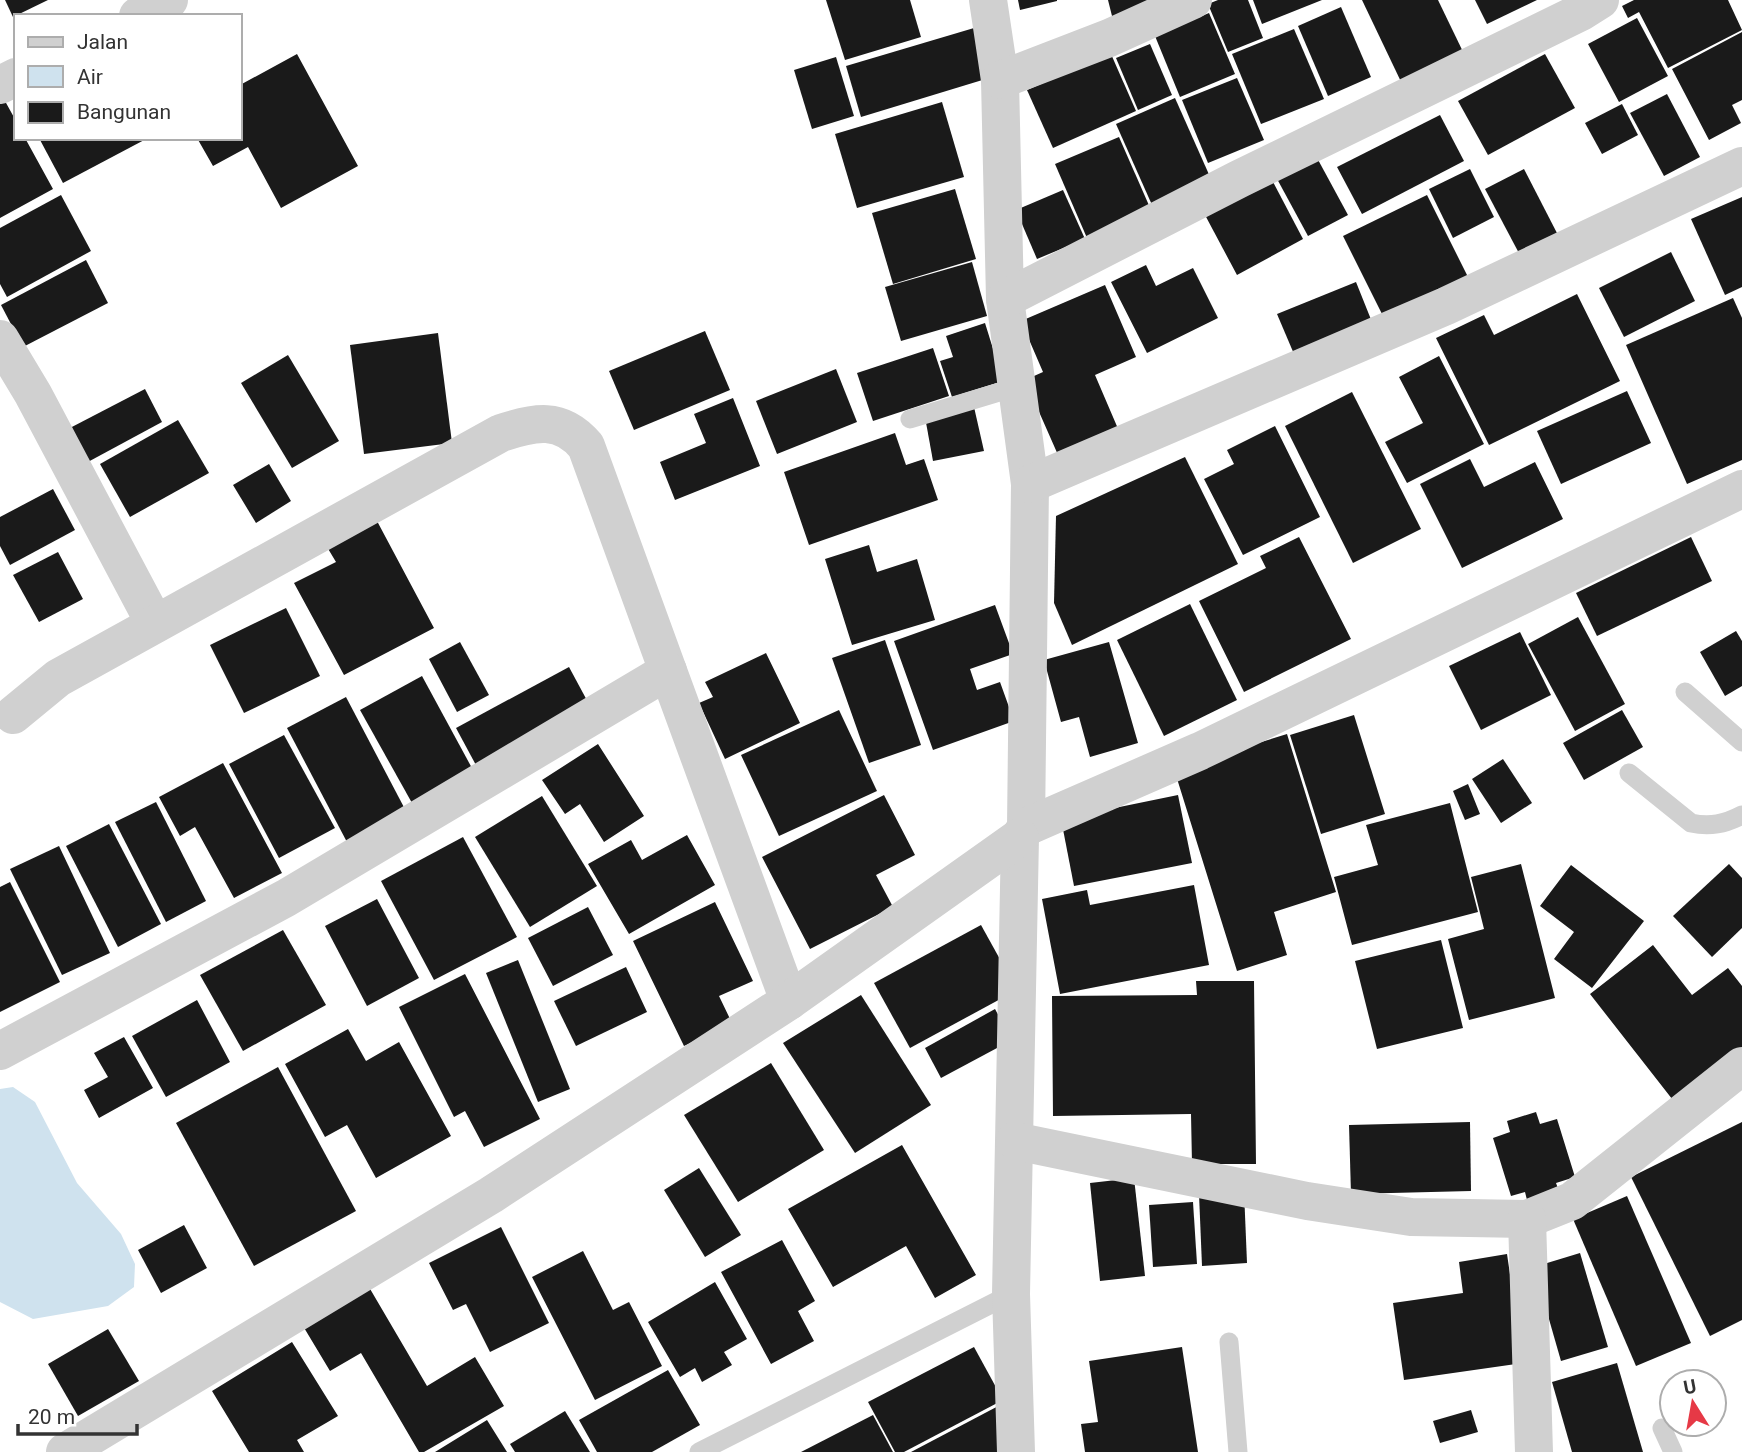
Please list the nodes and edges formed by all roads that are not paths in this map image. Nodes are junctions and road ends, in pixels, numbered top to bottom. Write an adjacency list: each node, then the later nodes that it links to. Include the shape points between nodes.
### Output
1 (169, 0): 5 (street)
2 (988, 0): 6 (street)
3 (1194, 0): 6 (street)
4 (1600, 0): 8 (street)
5 (142, 14)
6 (1000, 80): 8 (street)
7 (1742, 166): 12 (street, via 1446,306)
8 (1005, 299): 10 (street)
9 (0, 339): 14 (street)
10 (1016, 387): 11 (lane); 12 (street)
11 (910, 419)
12 (1030, 484): 21 (street)
13 (1742, 489): 21 (street)
14 (155, 624): 15 (street, via 500,433 528,424 551,424 575,433 586,446); 17 (street, via 58,678)
15 (668, 671): 22 (street); 23 (street, via 286,898)
16 (1685, 692): 18 (lane)
17 (13, 715)
18 (1742, 742)
19 (1629, 773): 20 (lane, via 1691,823 1717,825)
20 (1742, 815)
21 (1023, 832): 22 (street); 25 (street)
22 (789, 1001): 29 (street, via 491,1195)
23 (0, 1051)
24 (1742, 1066): 26 (street, via 1572,1201)
25 (1015, 1141): 26 (street, via 1307,1201 1411,1217); 27 (street)
26 (1527, 1219): 33 (street)
27 (1011, 1293): 30 (lane); 31 (street)
28 (1229, 1342): 32 (lane)
29 (65, 1452)
30 (699, 1452)
31 (1016, 1452)
32 (1238, 1452)
33 (1534, 1452)

